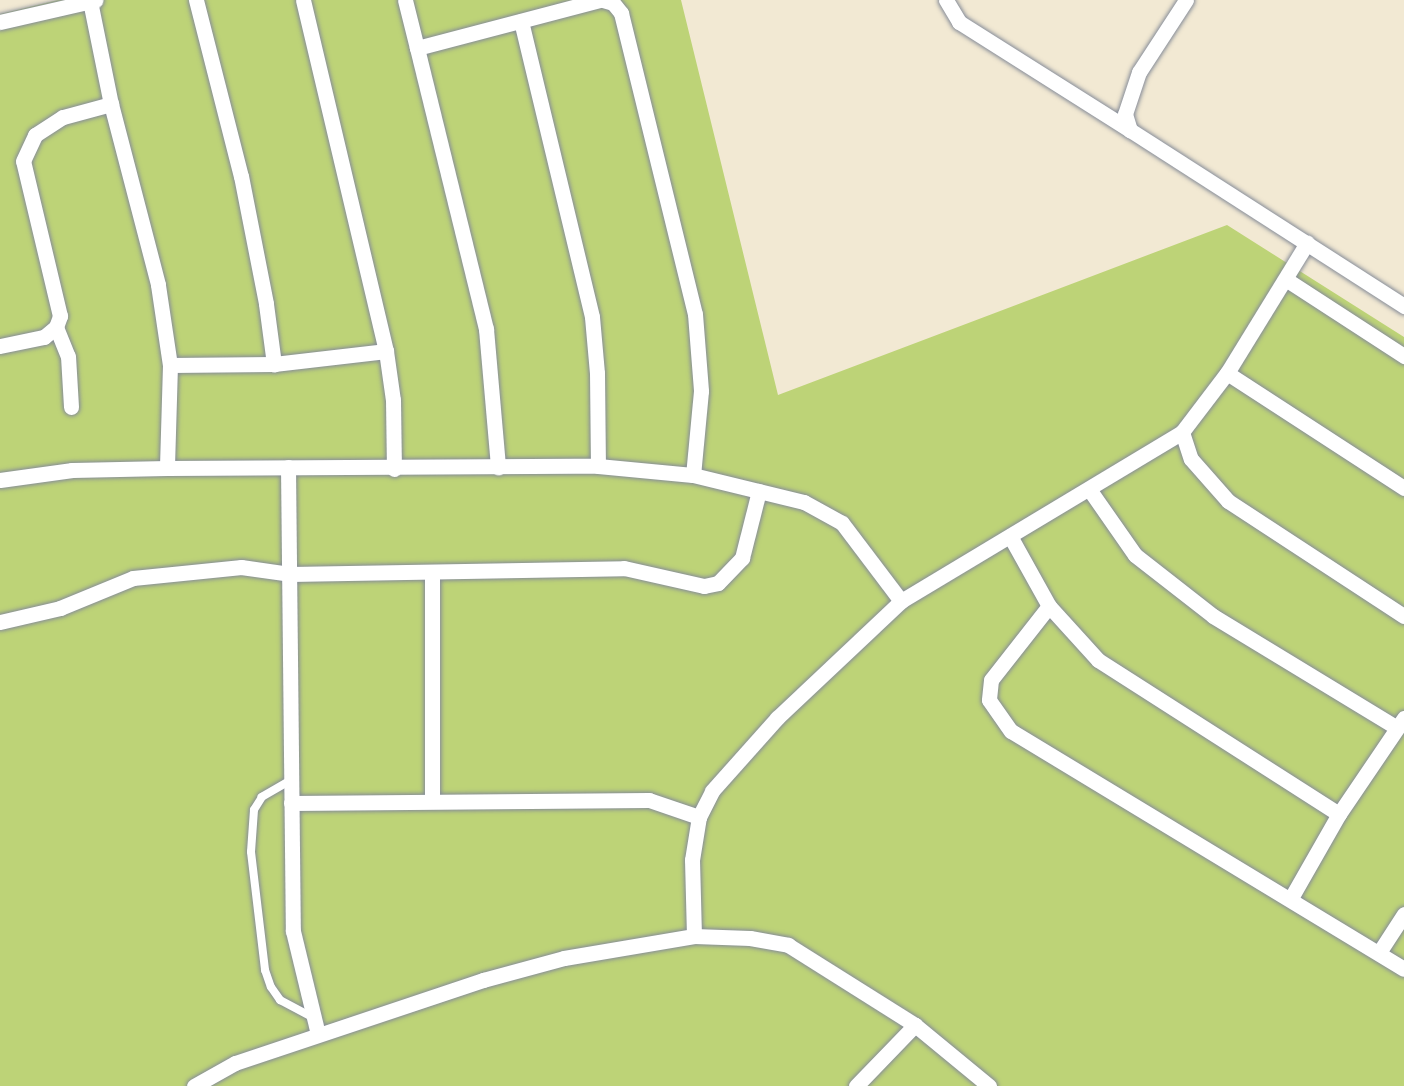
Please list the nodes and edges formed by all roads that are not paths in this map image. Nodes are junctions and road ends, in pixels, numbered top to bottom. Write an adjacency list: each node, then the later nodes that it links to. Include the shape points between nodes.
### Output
1 (196, 0): 20 (street, via 241,176)
2 (303, 0): 18 (street)
3 (405, 0): 10 (street)
4 (602, 0): 8 (street); 30 (street, via 613,3 621,13 695,314 701,391)
5 (946, 0): 12 (street, via 958,22)
6 (1186, 0): 12 (street, via 1139,72 1125,114)
7 (93, 1): 9 (street); 11 (street)
8 (521, 21): 10 (street); 25 (street, via 592,316)
9 (0, 22)
10 (417, 48): 27 (street, via 486,329)
11 (111, 104): 16 (street, via 63,117 35,135 23,161 60,316); 21 (street, via 158,285)
12 (1130, 130): 13 (street)
13 (1307, 243): 14 (street); 15 (street)
14 (1287, 280): 19 (street); 22 (street)
15 (1404, 306)
16 (56, 327): 17 (street, via 44,337); 23 (street, via 68,356)
17 (0, 346)
18 (386, 351): 20 (street); 29 (street, via 393,400)
19 (1404, 356)
20 (274, 364): 21 (street)
21 (170, 365): 28 (street)
22 (1227, 373): 24 (street); 32 (street)
23 (71, 407)
24 (1182, 432): 33 (street); 40 (street, via 1191,459 1228,501)
25 (598, 466): 27 (street); 30 (street)
26 (288, 467): 28 (street); 29 (street); 36 (street)
27 (498, 467): 29 (street)
28 (167, 468): 31 (street, via 72,470)
29 (394, 469)
30 (693, 475): 34 (street)
31 (0, 480)
32 (1404, 488)
33 (1089, 489): 35 (street); 42 (street, via 1135,555 1213,616)
34 (759, 491): 37 (street, via 742,558 718,583 704,586 624,568); 38 (street, via 804,502 842,523)
35 (1010, 536): 38 (street); 39 (street)
36 (290, 573): 37 (street); 41 (street, via 241,567 133,578 60,608); 43 (street)
37 (432, 573): 44 (street)
38 (901, 601): 47 (street, via 777,718 712,791)
39 (1048, 606): 46 (street, via 1098,660); 48 (street, via 992,680 989,700 998,717 1011,731)
40 (1404, 616)
41 (0, 621)
42 (1400, 723): 46 (street)
43 (291, 780): 45 (street); 54 (lane, via 262,798 254,810 252,852 265,970 271,987 280,1000)
44 (432, 801): 45 (street); 47 (street, via 649,800)
45 (291, 803): 54 (street, via 293,931)
46 (1339, 814): 48 (street)
47 (699, 817): 50 (street, via 692,860)
48 (1291, 898): 51 (street)
49 (1404, 914): 51 (street)
50 (694, 936): 53 (street, via 750,938 788,945); 54 (street, via 564,958)
51 (1380, 951): 52 (street)
52 (1404, 969)
53 (915, 1024): 56 (street); 57 (street)
54 (316, 1027): 55 (street)
55 (194, 1086)
56 (856, 1086)
57 (989, 1086)

